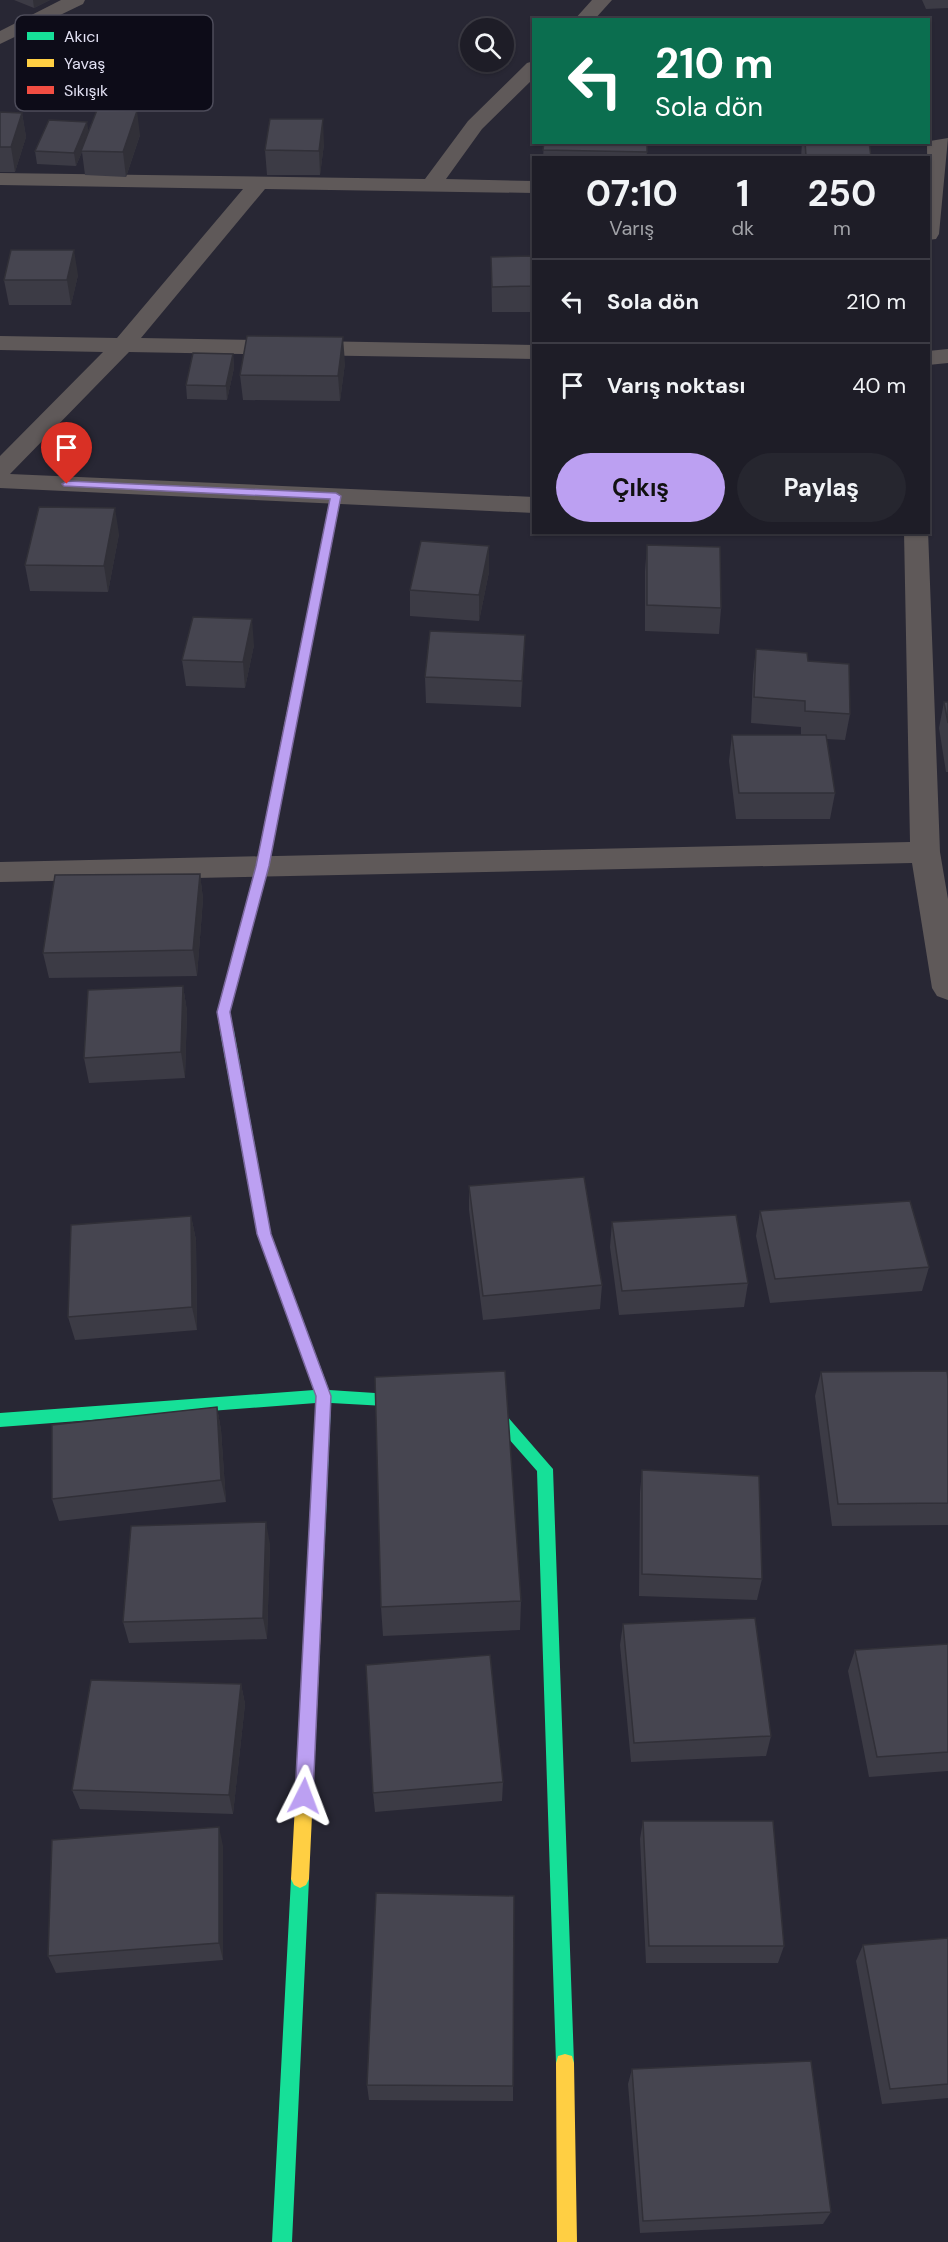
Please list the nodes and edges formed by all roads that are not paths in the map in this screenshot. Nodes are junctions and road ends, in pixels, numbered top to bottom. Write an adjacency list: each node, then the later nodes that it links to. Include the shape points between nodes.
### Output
1 (76, 0): 3 (street)
2 (603, 0): 4 (street)
3 (46, 15)
4 (585, 18)
5 (15, 30): 6 (street)
6 (0, 38)
7 (532, 69): 11 (street, via 475,125)
8 (948, 144): 13 (street, via 937,145)
9 (0, 179): 10 (street)
10 (259, 183): 11 (street); 15 (street)
11 (431, 185): 12 (street)
12 (532, 187)
13 (931, 193)
14 (0, 343): 15 (street)
15 (124, 344): 16 (street); 19 (street)
16 (532, 352)
17 (948, 356): 18 (street)
18 (930, 358)
19 (0, 470)
20 (0, 481): 21 (street)
21 (336, 496): 22 (street); 25 (street)
22 (532, 505)
23 (917, 534): 24 (street)
24 (925, 852): 25 (street); 27 (street)
25 (262, 866): 26 (street); 28 (street, via 223,1012 264,1234)
26 (0, 872)
27 (948, 988)
28 (324, 1396): 29 (street); 31 (street); 32 (street)
29 (430, 1403)
30 (454, 1404): 33 (street, via 489,1406 546,1469 567,2107)
31 (0, 1420)
32 (282, 2242)
33 (567, 2242)

